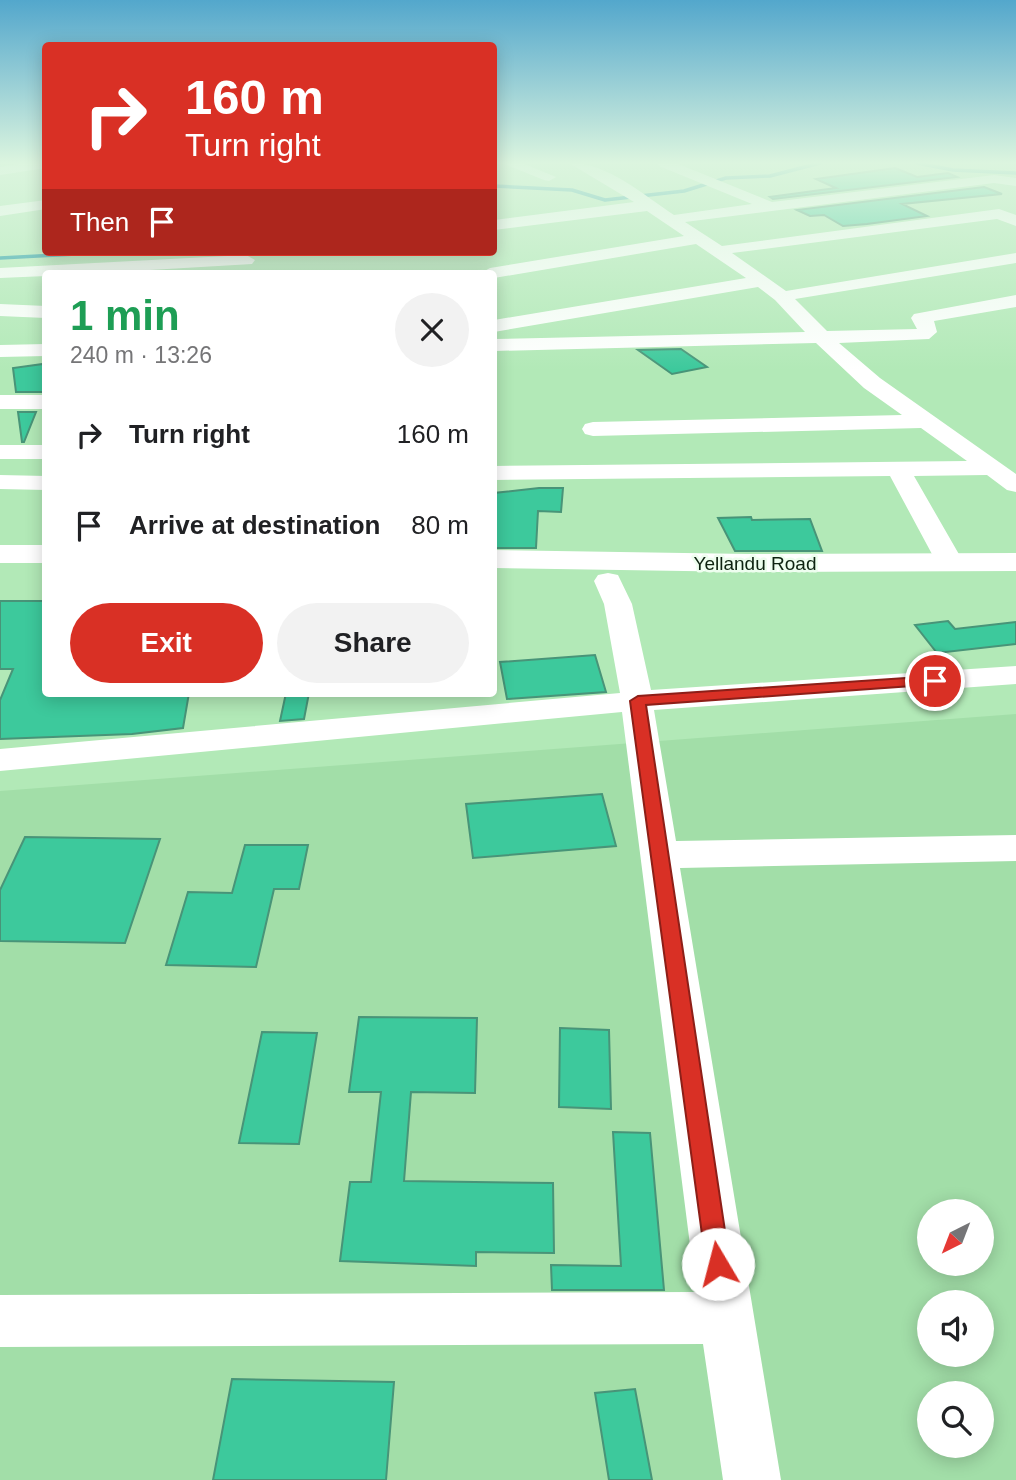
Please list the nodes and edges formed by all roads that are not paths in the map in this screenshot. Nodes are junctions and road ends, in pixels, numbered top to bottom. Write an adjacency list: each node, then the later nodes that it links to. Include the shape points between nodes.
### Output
1 (693, 232): 4 (street)
2 (703, 232): 5 (street)
3 (856, 232): 5 (street)
4 (702, 238): 11 (street); 13 (street)
5 (729, 248): 14 (street)
6 (241, 256): 9 (street); 10 (street)
7 (1016, 258): 14 (street)
8 (42, 270): 12 (street)
9 (43, 270)
10 (257, 270)
11 (497, 272)
12 (0, 273)
13 (761, 281): 18 (street); 19 (street)
14 (793, 295): 19 (street)
15 (1016, 301): 19 (street, via 921,318 927,326 922,335)
16 (0, 310): 17 (street)
17 (42, 312)
18 (497, 325)
19 (832, 339): 20 (street); 25 (street, via 873,383); 30 (street)
20 (497, 345)
21 (0, 351): 22 (street)
22 (42, 351)
23 (0, 402): 24 (street)
24 (42, 402)
25 (928, 421): 26 (street); 30 (street)
26 (730, 427): 27 (street); 32 (street)
27 (593, 429)
28 (0, 452): 29 (street)
29 (42, 452)
30 (1005, 466): 31 (street); 36 (street)
31 (898, 469): 32 (street); 41 (street)
32 (748, 470): 33 (street)
33 (497, 473)
34 (0, 482): 35 (street)
35 (42, 483)
36 (1016, 485)
37 (0, 554): 38 (main road)
38 (42, 554)
39 (497, 559): 41 (main road, Yellandu Road)
40 (1016, 562): 41 (main road, Yellandu Road)
41 (950, 563)
42 (0, 576): 43 (main road)
43 (42, 576)
44 (497, 580): 45 (main road, Yellandu Road)
45 (608, 581): 46 (main road, Yellandu Road); 48 (street, via 618,604)
46 (1016, 584)
47 (1016, 675): 48 (street)
48 (638, 701): 49 (street); 51 (street)
49 (0, 760)
50 (1016, 848): 51 (street)
51 (660, 855): 52 (street)
52 (726, 1318): 53 (street); 54 (street)
53 (0, 1321)
54 (752, 1480)

